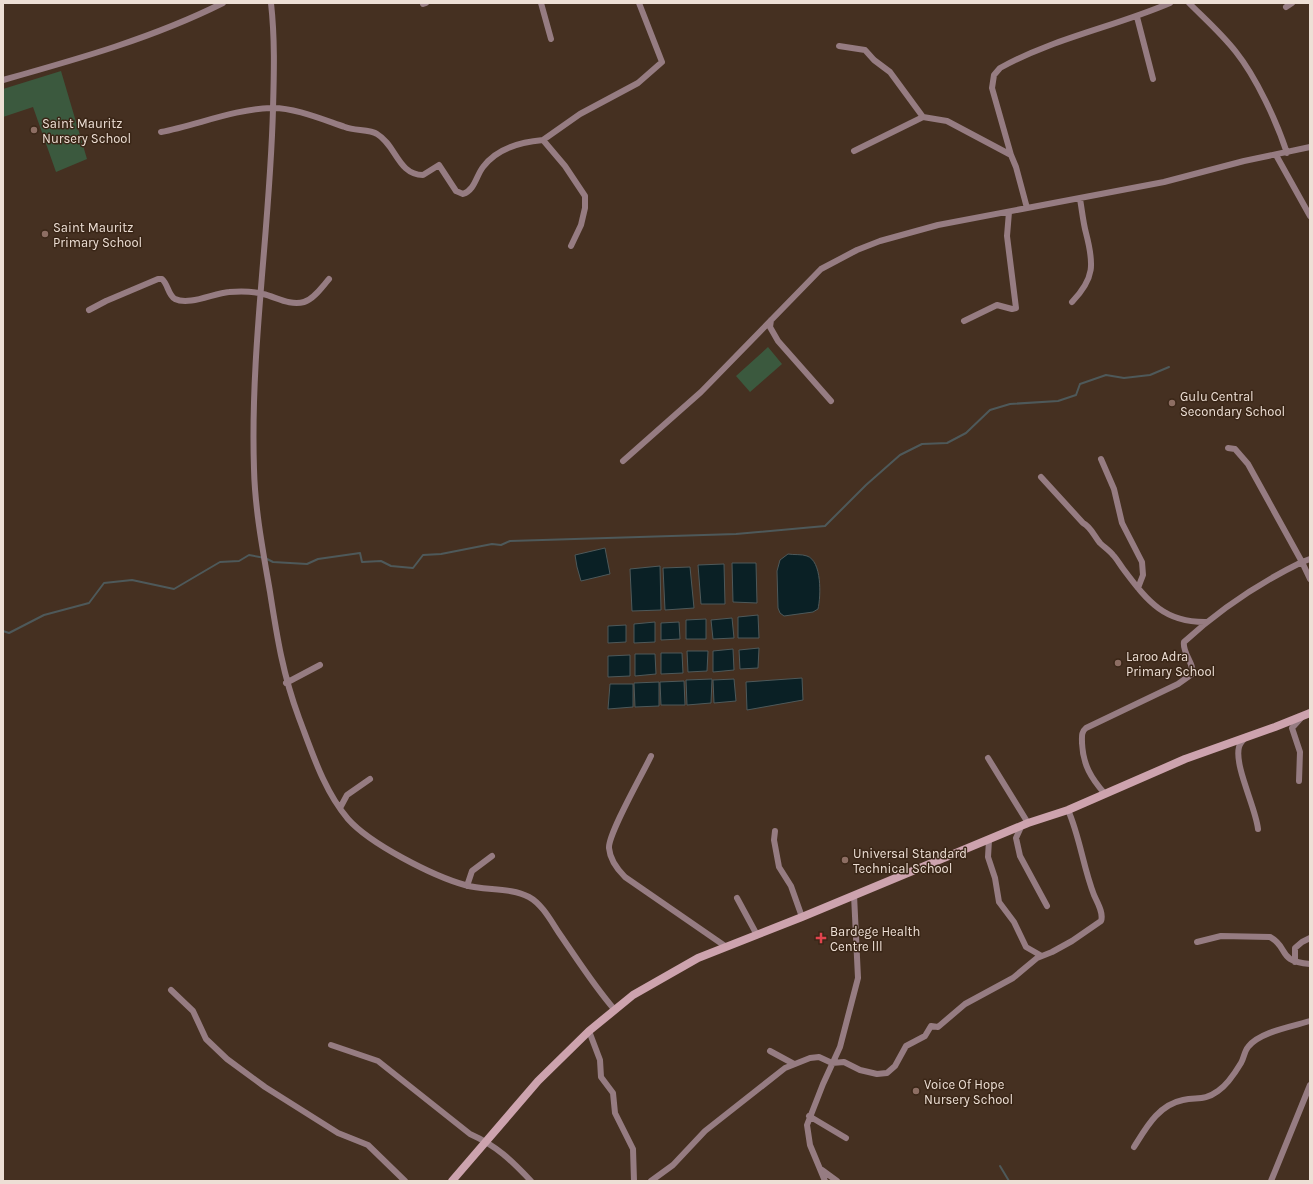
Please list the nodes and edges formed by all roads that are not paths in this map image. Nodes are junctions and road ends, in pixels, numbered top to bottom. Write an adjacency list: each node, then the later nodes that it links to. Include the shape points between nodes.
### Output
1 (223, 3): 11 (street, via 130,41)
2 (271, 3): 12 (street, via 275,60)
3 (541, 3): 8 (street)
4 (639, 3): 15 (street, via 662,62 638,83 580,114)
5 (1170, 3): 7 (street)
6 (1189, 3): 18 (street, via 1226,40 1246,65)
7 (1137, 17): 10 (street); 19 (street, via 1049,44 1000,68 994,75 992,88)
8 (551, 39)
9 (839, 46): 13 (street, via 865,50 890,72)
10 (1153, 79)
11 (3, 80)
12 (273, 108): 14 (street, via 252,110); 15 (street, via 314,116 347,128 377,134 406,169 423,175 439,165 456,191 463,194 469,190 482,168 497,153 515,145); 27 (street)
13 (923, 117): 17 (street); 19 (street, via 947,121)
14 (161, 132)
15 (543, 140): 25 (street, via 585,196 581,224)
16 (1310, 147): 18 (street)
17 (854, 151)
18 (1287, 153): 20 (street)
19 (1011, 155): 22 (street)
20 (1276, 155): 21 (street, via 1170,181); 24 (street)
21 (1080, 199): 22 (street); 28 (street, via 1092,267 1088,283)
22 (1027, 208): 23 (street)
23 (1009, 212): 30 (street, via 904,234 857,250 821,269); 31 (street, via 1007,236 1016,308 997,305)
24 (1310, 216)
25 (572, 246)
26 (329, 279): 27 (street, via 303,302 280,300)
27 (262, 293): 29 (street, via 228,292 199,299 180,300 171,296 162,279 158,279); 43 (street, via 254,409 254,482 262,547)
28 (1072, 302)
29 (89, 310)
30 (771, 320): 32 (street, via 772,331 778,341); 35 (street, via 701,392)
31 (964, 320)
32 (831, 402)
33 (1228, 448): 38 (street, via 1235,450 1248,464)
34 (1101, 459): 40 (street, via 1114,489 1122,523 1142,562 1143,575)
35 (623, 461)
36 (1041, 477): 40 (street, via 1082,523 1089,526)
37 (1310, 559): 38 (street)
38 (1302, 562): 39 (street); 41 (street, via 1276,575)
39 (1310, 579)
40 (1138, 588): 41 (street, via 1162,612 1186,621)
41 (1207, 622): 50 (street, via 1184,642 1192,674 1178,684 1128,706 1082,731 1084,763 1091,778)
42 (320, 665): 43 (street)
43 (286, 683): 51 (street, via 323,777)
44 (1307, 714): 45 (street); 49 (street, via 1292,728 1300,752)
45 (1246, 737): 50 (street, via 1185,759); 54 (street, via 1239,745 1238,755)
46 (651, 756): 66 (street, via 614,832 609,846 610,854 618,870 626,877)
47 (988, 758): 53 (street)
48 (370, 779): 51 (street, via 347,795)
49 (1299, 781)
50 (1104, 794): 52 (street)
51 (340, 808): 58 (street, via 365,835 381,845 403,858)
52 (1068, 810): 53 (street); 67 (street, via 1102,918 1072,941 1052,952)
53 (1024, 825): 56 (street); 61 (street, via 1016,838 1020,856)
54 (1258, 829)
55 (775, 831): 62 (street, via 779,867 791,886)
56 (989, 840): 59 (street); 67 (street, via 988,857 999,902 1014,922 1026,947)
57 (492, 856): 58 (street, via 472,871)
58 (467, 886): 71 (street, via 509,891 531,898 552,922)
59 (854, 895): 62 (street); 76 (street, via 858,978 840,1047)
60 (737, 898): 63 (street)
61 (1047, 906)
62 (802, 918): 63 (street)
63 (757, 935): 66 (street)
64 (1310, 938): 68 (street, via 1295,948)
65 (1197, 942): 68 (street, via 1221,936 1270,937 1279,944 1285,956)
66 (725, 946): 71 (street, via 698,958 633,995)
67 (1040, 955): 76 (street, via 1013,978 965,1004 938,1026 931,1026 925,1036 906,1046 895,1066 887,1073 882,1075 860,1070 842,1062)
68 (1295, 962): 69 (street)
69 (1310, 964)
70 (171, 990): 84 (street, via 193,1011 206,1039 227,1059 338,1133 368,1145)
71 (614, 1009): 73 (street)
72 (1310, 1021): 82 (street, via 1283,1029 1251,1044 1241,1063 1222,1088 1204,1099 1184,1100 1165,1107 1145,1128)
73 (589, 1031): 81 (street, via 553,1065); 87 (street, via 600,1060 601,1077 613,1093 615,1113 633,1149)
74 (331, 1045): 81 (street, via 378,1061 470,1134)
75 (770, 1051): 77 (street)
76 (832, 1063): 77 (street, via 819,1057); 79 (street)
77 (794, 1064): 88 (street, via 774,1076 705,1131 673,1165)
78 (1310, 1085): 91 (street)
79 (809, 1116): 80 (street); 83 (street, via 807,1134 813,1156)
80 (846, 1138)
81 (486, 1141): 85 (street); 86 (street, via 506,1156)
82 (1134, 1147)
83 (822, 1170): 89 (street); 90 (street)
84 (405, 1181)
85 (452, 1181)
86 (531, 1181)
87 (634, 1181)
88 (651, 1181)
89 (825, 1181)
90 (837, 1181)
91 (1271, 1181)

